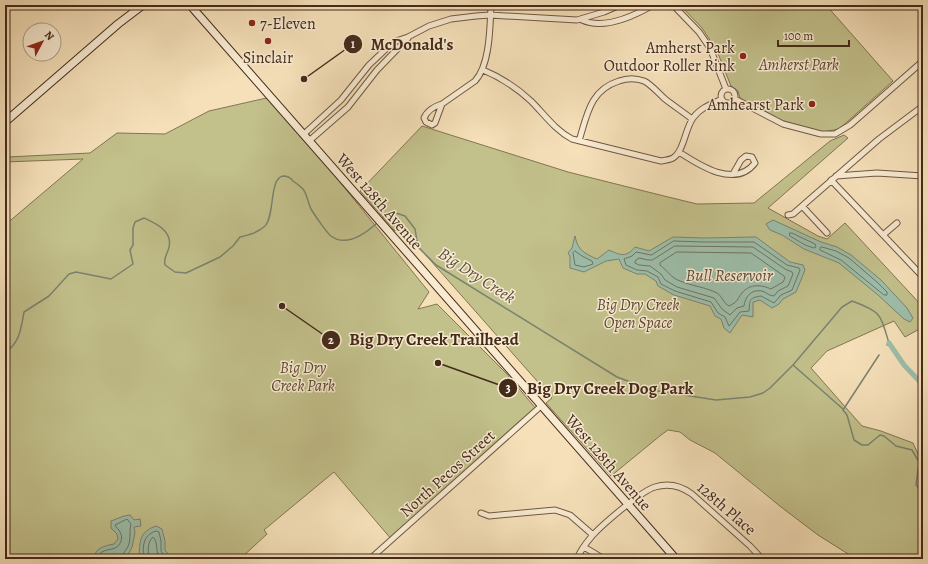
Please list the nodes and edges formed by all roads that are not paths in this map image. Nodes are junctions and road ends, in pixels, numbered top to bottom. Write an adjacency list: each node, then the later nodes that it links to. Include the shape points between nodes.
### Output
1 (143, 5): 20 (main road)
2 (190, 5): 21 (main road, West 128th Avenue)
3 (491, 5): 7 (street)
4 (620, 5): 8 (street)
5 (653, 5): 8 (street, via 633,16 614,21 588,23)
6 (673, 5): 12 (street, via 699,32 710,48)
7 (490, 15): 8 (street); 9 (street, via 451,19 429,26); 11 (street)
8 (582, 20)
9 (408, 37): 13 (street, via 396,41 378,55); 16 (street, via 377,70)
10 (923, 61): 15 (street, via 841,132 821,134 783,124)
11 (483, 70): 17 (street, via 475,81); 23 (street, via 520,92 566,136)
12 (726, 90): 14 (street, via 722,93); 15 (street, via 731,90)
13 (344, 97): 16 (street); 21 (street)
14 (722, 99): 15 (street, via 730,103); 19 (street, via 700,110)
15 (735, 99)
16 (351, 104): 22 (street)
17 (442, 104)
18 (923, 106): 26 (street, via 878,139)
19 (692, 119): 23 (street, via 644,81 622,80 603,88 596,96); 24 (street)
20 (5, 122)
21 (304, 134): 22 (main road, West 128th Avenue)
22 (310, 141): 35 (main road, West 128th Avenue)
23 (579, 141): 24 (street, via 661,162 674,158)
24 (679, 152): 25 (street, via 718,174)
25 (733, 174)
26 (836, 176): 27 (street, via 877,173); 28 (street)
27 (923, 176)
28 (831, 180): 29 (street); 33 (street)
29 (802, 206): 30 (street); 32 (street)
30 (788, 215)
31 (897, 223): 33 (street)
32 (827, 233)
33 (883, 235): 34 (street)
34 (923, 277)
35 (541, 406): 36 (main road, West 128th Avenue); 40 (street, North Pecos Street)
36 (628, 505): 38 (street, 128th Place); 43 (main road, West 128th Avenue); 44 (street, 128th Place, via 645,491 655,487 669,485 685,489)
37 (481, 513): 38 (street, via 489,516 555,510 570,515)
38 (593, 535): 39 (street, 128th Place)
39 (584, 547): 41 (street, 128th Place); 42 (street)
40 (370, 559)
41 (577, 559)
42 (604, 559)
43 (676, 559)
44 (762, 559)

